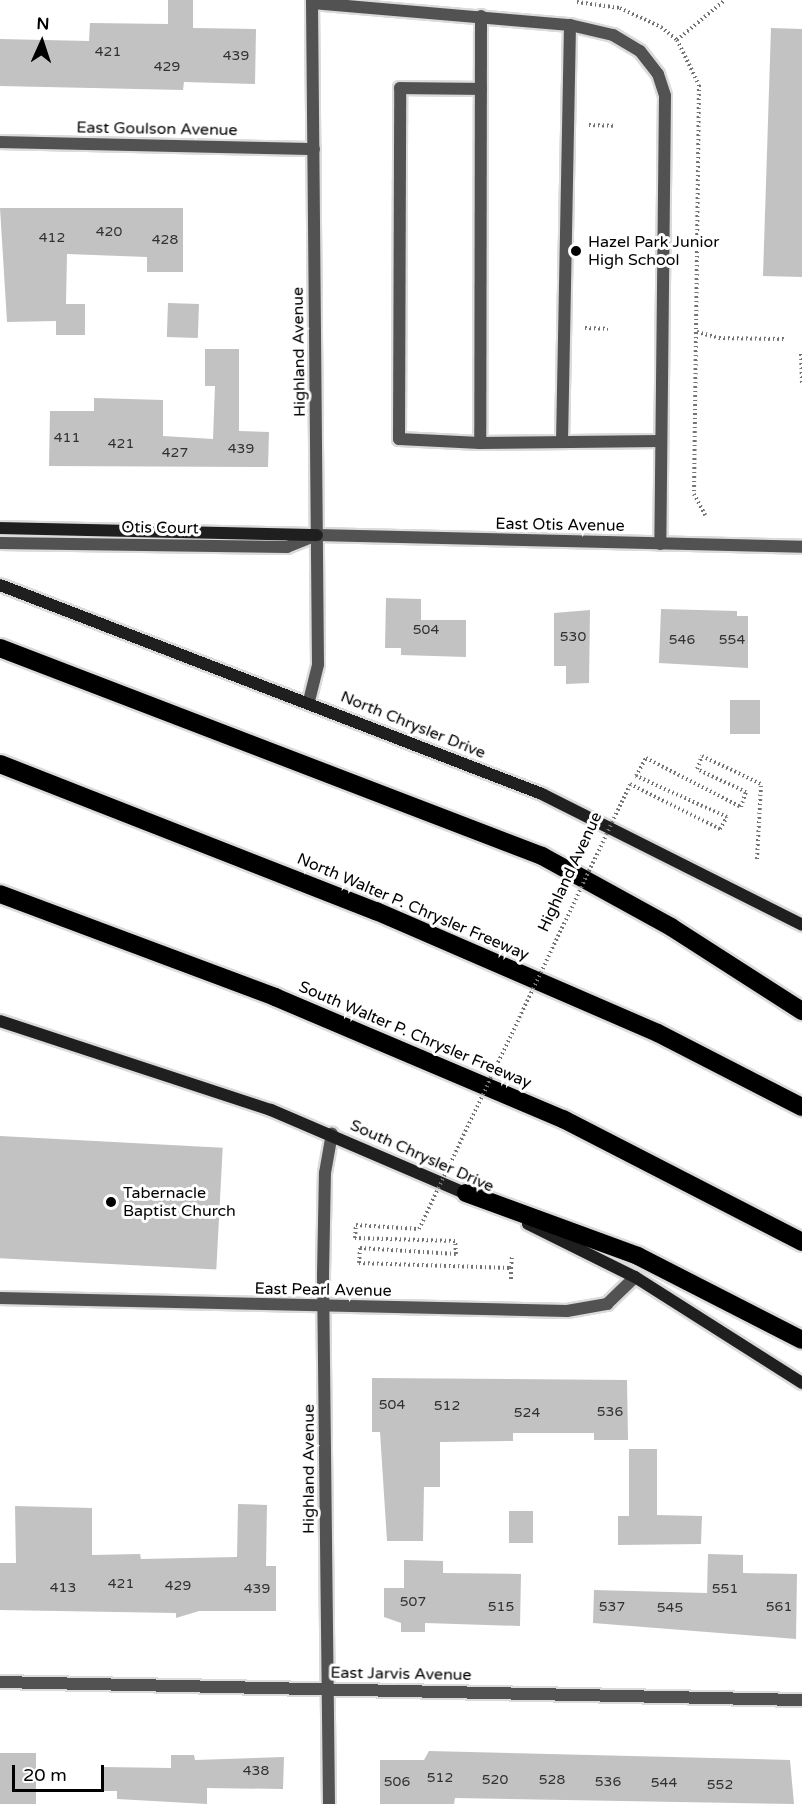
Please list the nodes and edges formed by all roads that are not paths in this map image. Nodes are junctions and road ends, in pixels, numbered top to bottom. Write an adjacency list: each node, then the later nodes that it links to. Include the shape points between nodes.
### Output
1 (312, 1): 2 (street); 6 (street, Highland Avenue)
2 (481, 16): 3 (street); 4 (street)
3 (570, 25): 7 (street, via 613,35 640,51 658,75 665,96); 8 (street)
4 (481, 89): 9 (street); 9 (street, via 400,88 399,427 399,438)
5 (0, 142): 6 (street, East Goulson Avenue)
6 (314, 149): 11 (street, Highland Avenue)
7 (661, 441): 8 (street); 13 (street)
8 (562, 442): 9 (street)
9 (480, 443)
10 (0, 528): 11 (main road)
11 (317, 535): 12 (street, Otis Court, via 287,548); 13 (street, East Otis Avenue); 17 (street, Highland Avenue, via 318,664)
12 (0, 543)
13 (660, 544): 14 (street, East Otis Avenue)
14 (802, 548)
15 (2, 587): 17 (main road, North Chrysler Drive)
16 (0, 648): 21 (highway, via 542,856 671,927)
17 (309, 701): 20 (main road, North Chrysler Drive, via 542,795)
18 (0, 764): 23 (highway, North Walter P. Chrysler Freeway, via 376,911 658,1033)
19 (0, 894): 26 (highway, South Walter P. Chrysler Freeway, via 275,997 563,1119)
20 (802, 925)
21 (802, 1011)
22 (0, 1022): 24 (main road, South Chrysler Drive, via 186,1079)
23 (802, 1107)
24 (332, 1134): 25 (main road, South Chrysler Drive); 29 (street, Highland Avenue, via 325,1173)
25 (466, 1193): 27 (main road, South Chrysler Drive); 30 (highway, via 638,1256)
26 (802, 1242)
27 (635, 1277): 29 (street, East Pearl Avenue, via 607,1304 567,1311); 31 (main road, South Chrysler Drive)
28 (0, 1298): 29 (street, East Pearl Avenue)
29 (324, 1307): 33 (street, Highland Avenue)
30 (802, 1340)
31 (802, 1383)
32 (0, 1682): 33 (street, East Jarvis Avenue)
33 (328, 1689): 34 (street, East Jarvis Avenue); 35 (street, Highland Avenue)
34 (802, 1700)
35 (329, 1804)

